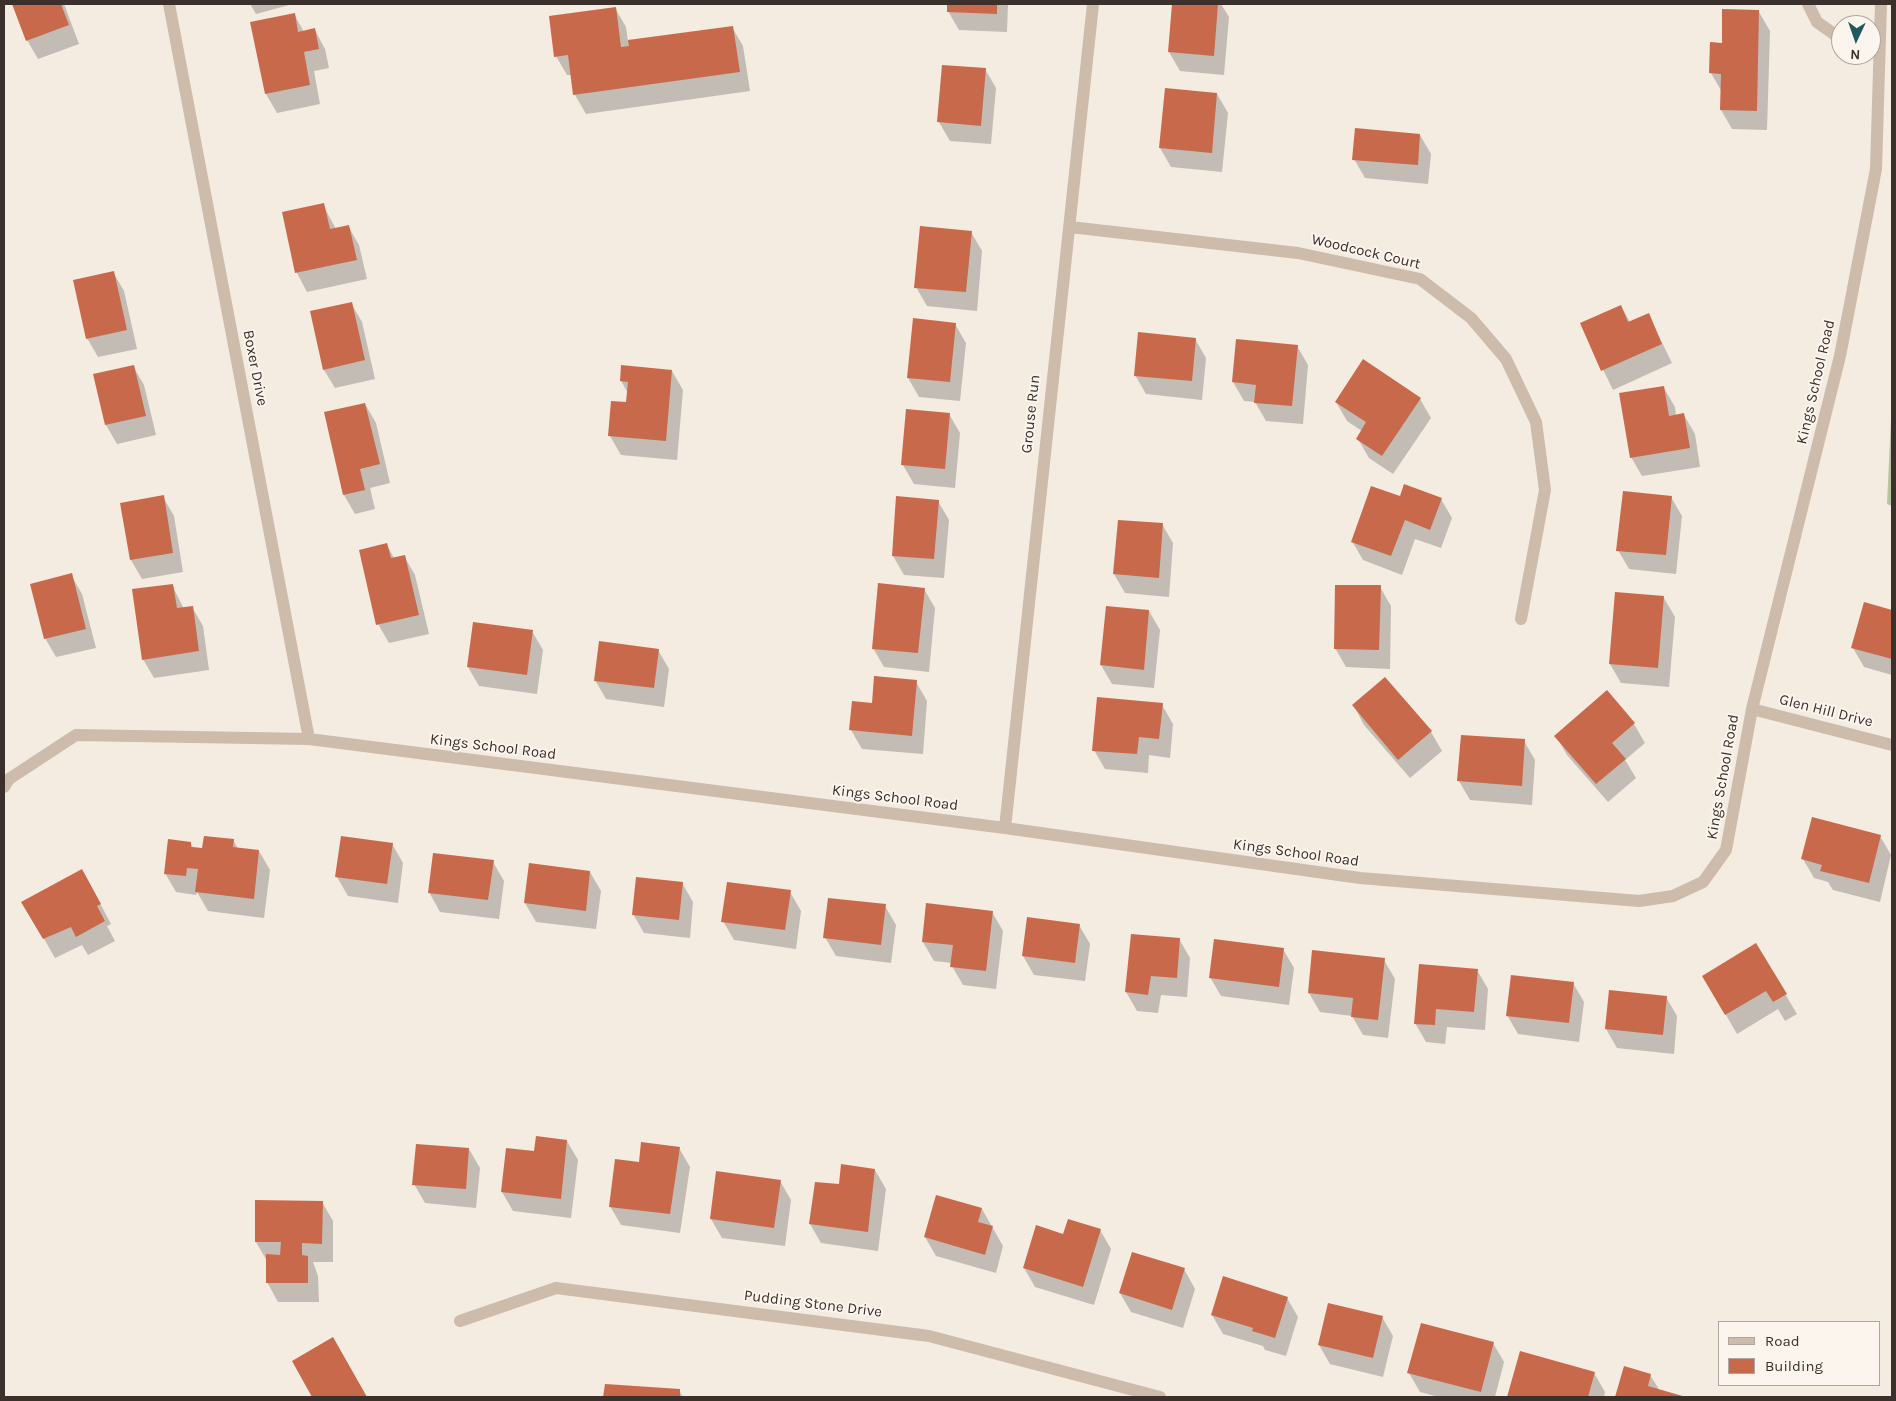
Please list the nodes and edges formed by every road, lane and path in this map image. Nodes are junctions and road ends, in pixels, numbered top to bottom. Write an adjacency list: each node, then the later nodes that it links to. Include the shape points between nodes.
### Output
1 (168, 4): 9 (street, Boxer Drive)
2 (1093, 4): 6 (street, Grouse Run)
3 (1808, 4): 4 (street, via 1817,22)
4 (1831, 32)
5 (1875, 65): 8 (street, Kings School Road, via 1876,169 1840,356)
6 (1070, 227): 7 (street, Woodcock Court, via 1298,253 1420,279 1470,318 1506,359 1536,422 1545,490); 12 (street, Grouse Run)
7 (1521, 619)
8 (1752, 709): 10 (street, Glen Hill Drive); 12 (street, Kings School Road, via 1726,850 1703,882 1673,896 1639,901 1360,878)
9 (309, 740): 11 (street, Kings School Road, via 76,735 9,779); 12 (street, Kings School Road)
10 (1892, 745)
11 (4, 786)
12 (1005, 828)
13 (460, 1321): 14 (street, Pudding Stone Drive, via 556,1288 928,1336)
14 (1160, 1397)

